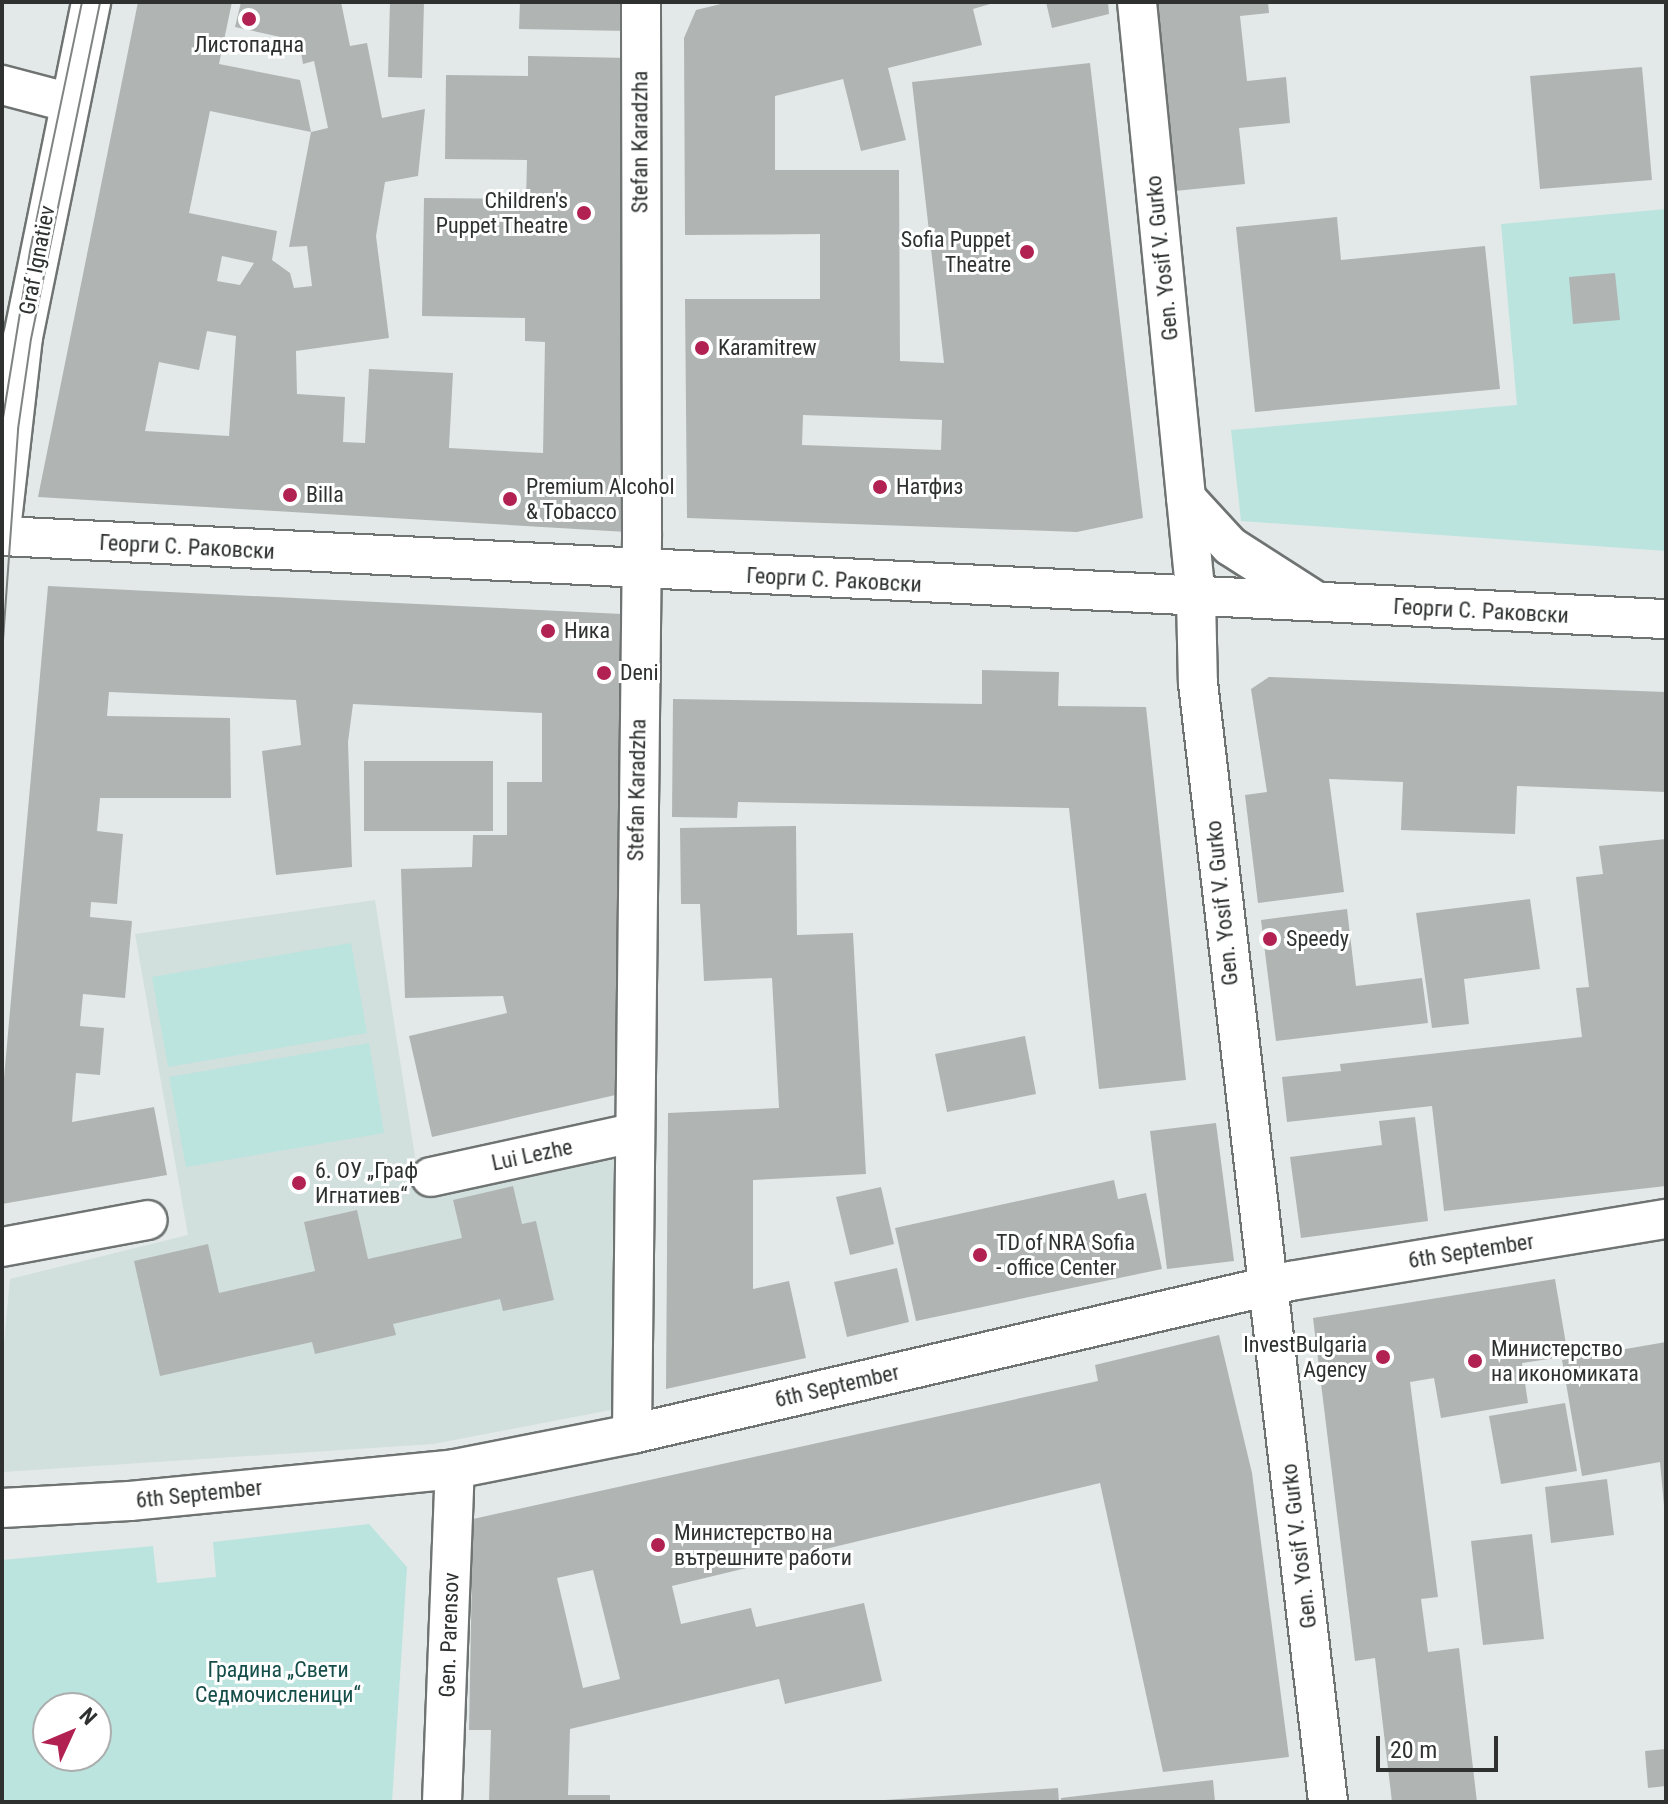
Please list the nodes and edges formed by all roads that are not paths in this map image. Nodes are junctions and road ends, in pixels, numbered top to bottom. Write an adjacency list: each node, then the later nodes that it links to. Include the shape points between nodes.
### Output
1 (91, 2): 5 (street, Graf Ignatiev)
2 (641, 2): 9 (street, Stefan Karadzha)
3 (1137, 2): 6 (street, Gen. Yosif V. Gurko)
4 (2, 85): 5 (street)
5 (70, 103): 7 (street, Graf Ignatiev, via 23,337)
6 (1186, 498): 10 (street, Gen. Yosif V. Gurko); 11 (street, via 1230,546)
7 (2, 521)
8 (2, 536): 9 (street, Георги С. Раковски)
9 (641, 571): 10 (street, Георги С. Раковски); 13 (street, Stefan Karadzha)
10 (1196, 598): 11 (street, Георги С. Раковски); 18 (street, Gen. Yosif V. Gurko, via 1198,683)
11 (1321, 604): 12 (street, Георги С. Раковски)
12 (1666, 619)
13 (632, 1133): 14 (street, Lui Lezhe); 19 (street, Stefan Karadzha)
14 (431, 1177)
15 (1666, 1219): 18 (street, 6th September)
16 (148, 1220): 17 (street)
17 (2, 1247)
18 (1268, 1286): 19 (street, 6th September); 23 (street, Gen. Yosif V. Gurko)
19 (632, 1434): 20 (street, 6th September)
20 (455, 1469): 21 (street, 6th September, via 130,1501); 22 (street, Gen. Parensov)
21 (2, 1508)
22 (442, 1802)
23 (1328, 1802)

